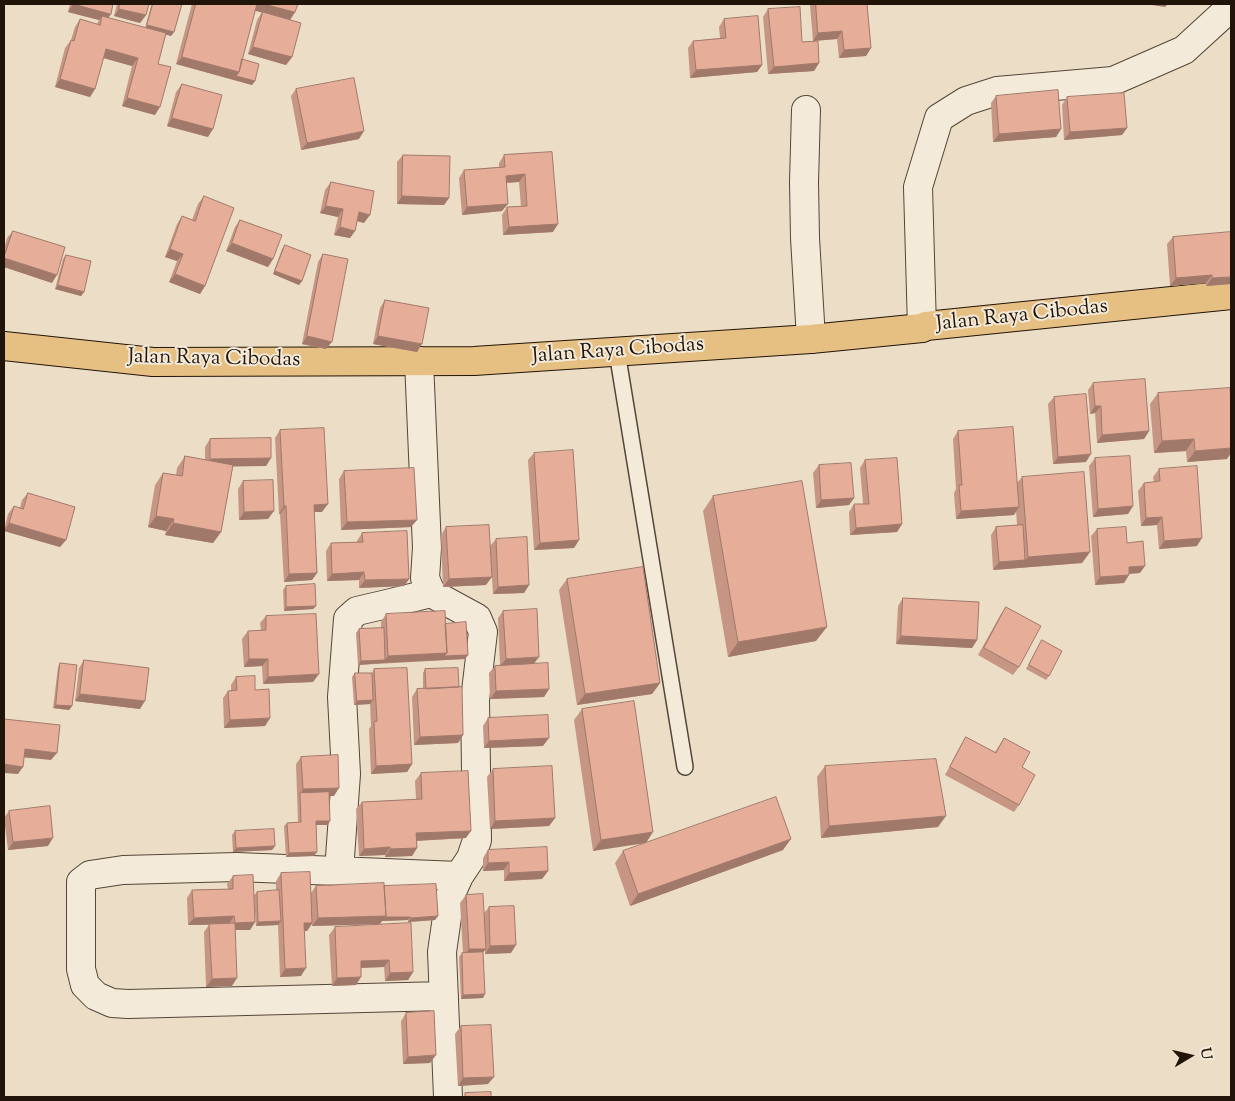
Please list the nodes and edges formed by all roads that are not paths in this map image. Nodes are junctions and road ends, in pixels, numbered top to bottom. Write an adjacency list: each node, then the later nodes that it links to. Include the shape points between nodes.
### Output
1 (1231, 7): 4 (street, via 1184,50 1113,82 997,91 966,102 939,118 918,186)
2 (806, 110): 5 (street, via 805,229)
3 (1231, 295): 4 (highway, Jalan Raya Cibodas)
4 (922, 328): 5 (highway, Jalan Raya Cibodas)
5 (811, 340): 7 (highway, Jalan Raya Cibodas)
6 (4, 346): 8 (highway, Jalan Raya Cibodas, via 153,362)
7 (617, 352): 8 (highway, Jalan Raya Cibodas); 10 (lane)
8 (419, 361): 9 (street, via 427,548 425,578)
9 (430, 593): 11 (street, via 357,611 348,619 342,697 346,774); 12 (street, via 477,618 483,632 475,700 477,840)
10 (685, 767)
11 (339, 871): 12 (street); 13 (street, via 227,867 90,874 81,882 81,969 85,985 96,996 112,1003 128,1004)
12 (459, 876): 13 (street, via 450,896 442,952)
13 (444, 996): 14 (street)
14 (448, 1097)

